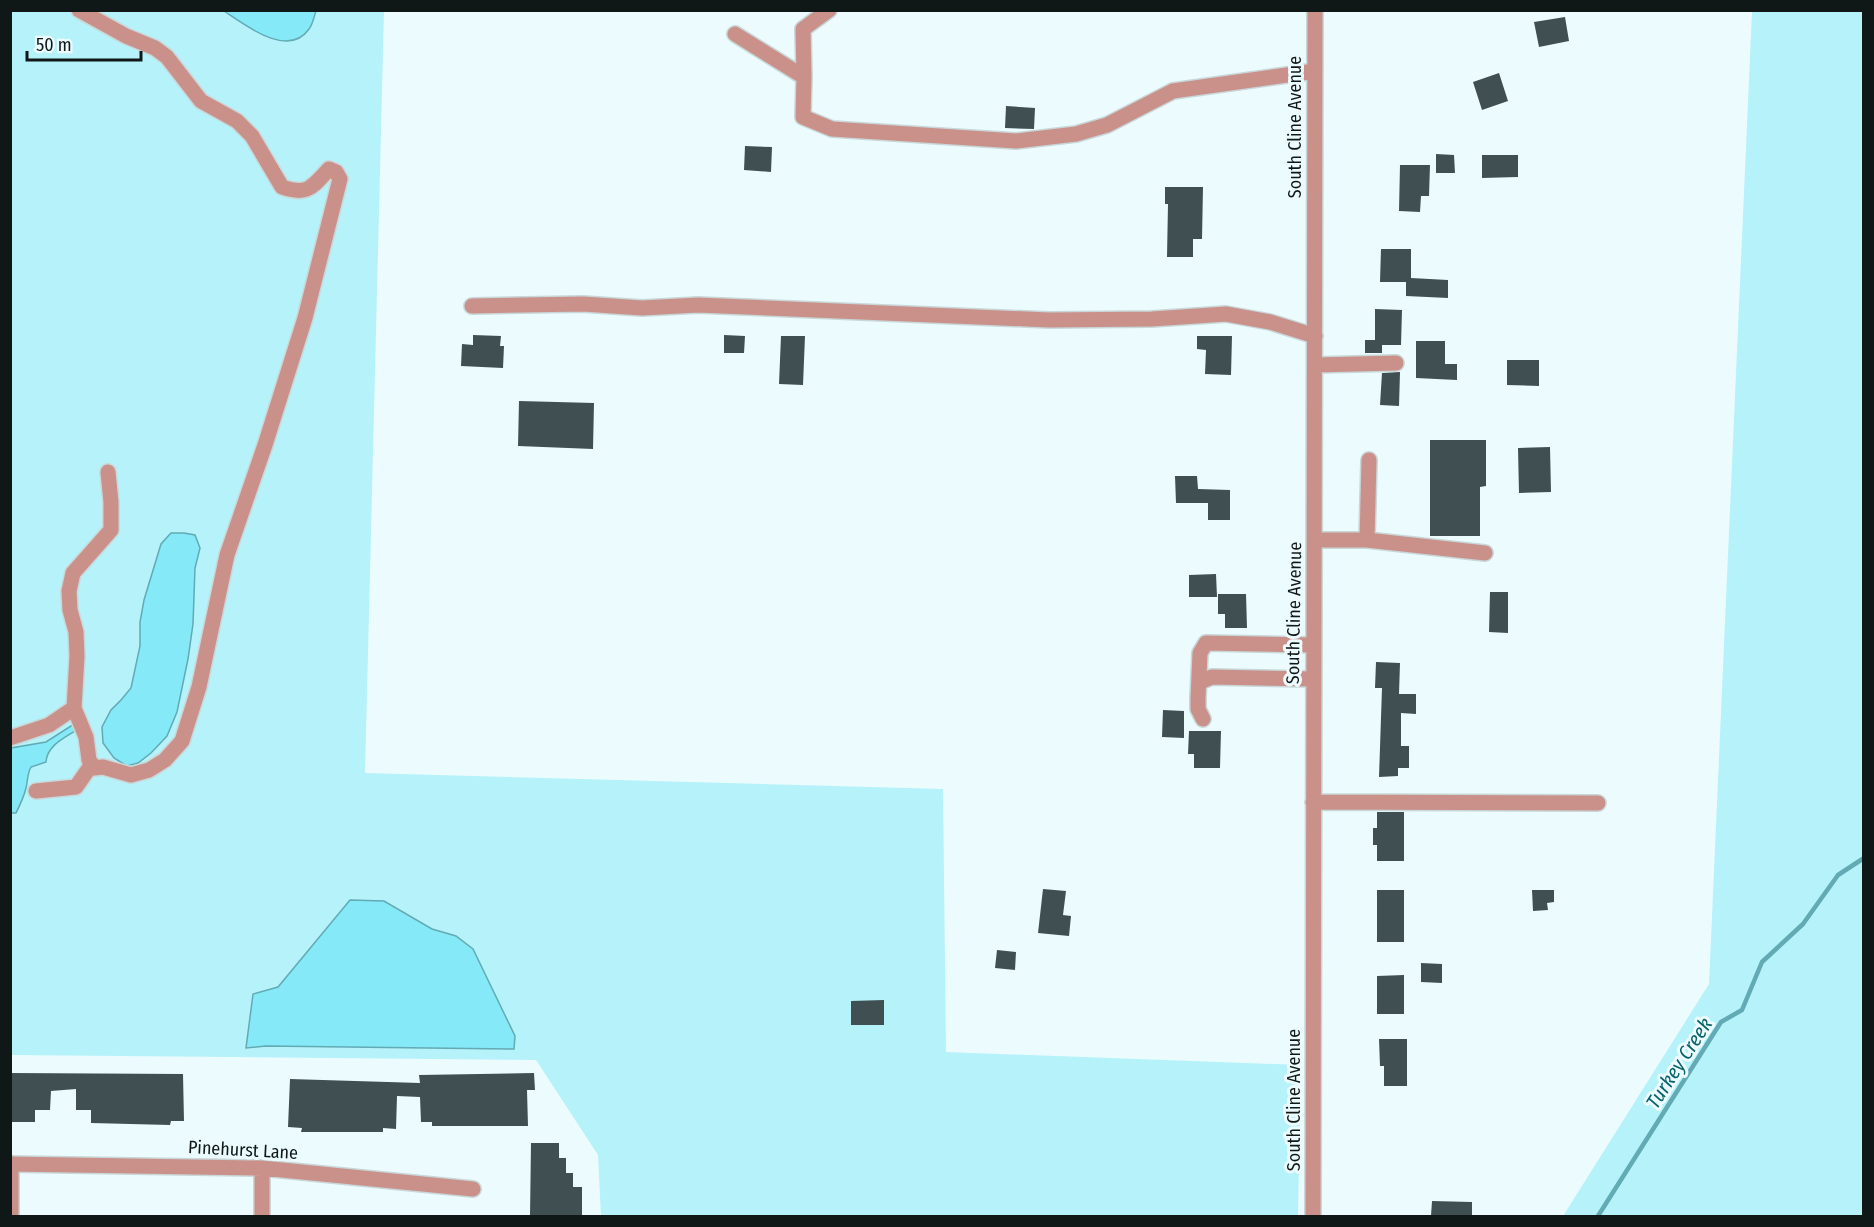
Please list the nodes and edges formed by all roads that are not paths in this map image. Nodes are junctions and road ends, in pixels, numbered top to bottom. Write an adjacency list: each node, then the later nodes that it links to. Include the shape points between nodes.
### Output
1 (79, 10): 22 (street, via 167,57 201,101 237,121 252,136 282,187 296,192 304,190 316,184 329,169 340,178 305,318 227,555 199,687 182,741 165,760 131,775 94,768)
2 (829, 10): 6 (street, via 803,29)
3 (1315, 10): 5 (street, South Cline Avenue)
4 (735, 34): 6 (street)
5 (1315, 71): 6 (street, via 1173,91 1076,135 1016,141 832,129 803,117); 8 (street, South Cline Avenue)
6 (804, 77)
7 (472, 306): 8 (street, via 698,305 1049,320 1226,314)
8 (1315, 336): 10 (street, South Cline Avenue)
9 (1396, 363): 10 (street)
10 (1314, 365): 13 (street, South Cline Avenue)
11 (1369, 460): 14 (street)
12 (108, 472): 19 (street, via 111,530 73,573 69,591 76,632)
13 (1315, 540): 14 (street); 16 (street, South Cline Avenue)
14 (1367, 540): 15 (street)
15 (1485, 554)
16 (1313, 645): 17 (street, South Cline Avenue); 18 (street, via 1206,643 1200,652)
17 (1313, 679): 18 (street, via 1212,677); 24 (street, South Cline Avenue)
18 (1200, 682): 20 (street, via 1198,709)
19 (74, 708): 21 (street, via 49,725); 22 (street)
20 (1203, 719)
21 (10, 738)
22 (92, 764): 23 (street, via 76,787)
23 (36, 791)
24 (1313, 801): 25 (street); 31 (street, South Cline Avenue)
25 (1598, 803)
26 (11, 1164): 27 (street, Pinehurst Lane); 29 (street)
27 (262, 1168): 28 (street, Pinehurst Lane); 30 (street)
28 (473, 1189)
29 (11, 1216)
30 (262, 1216)
31 (1313, 1216)

